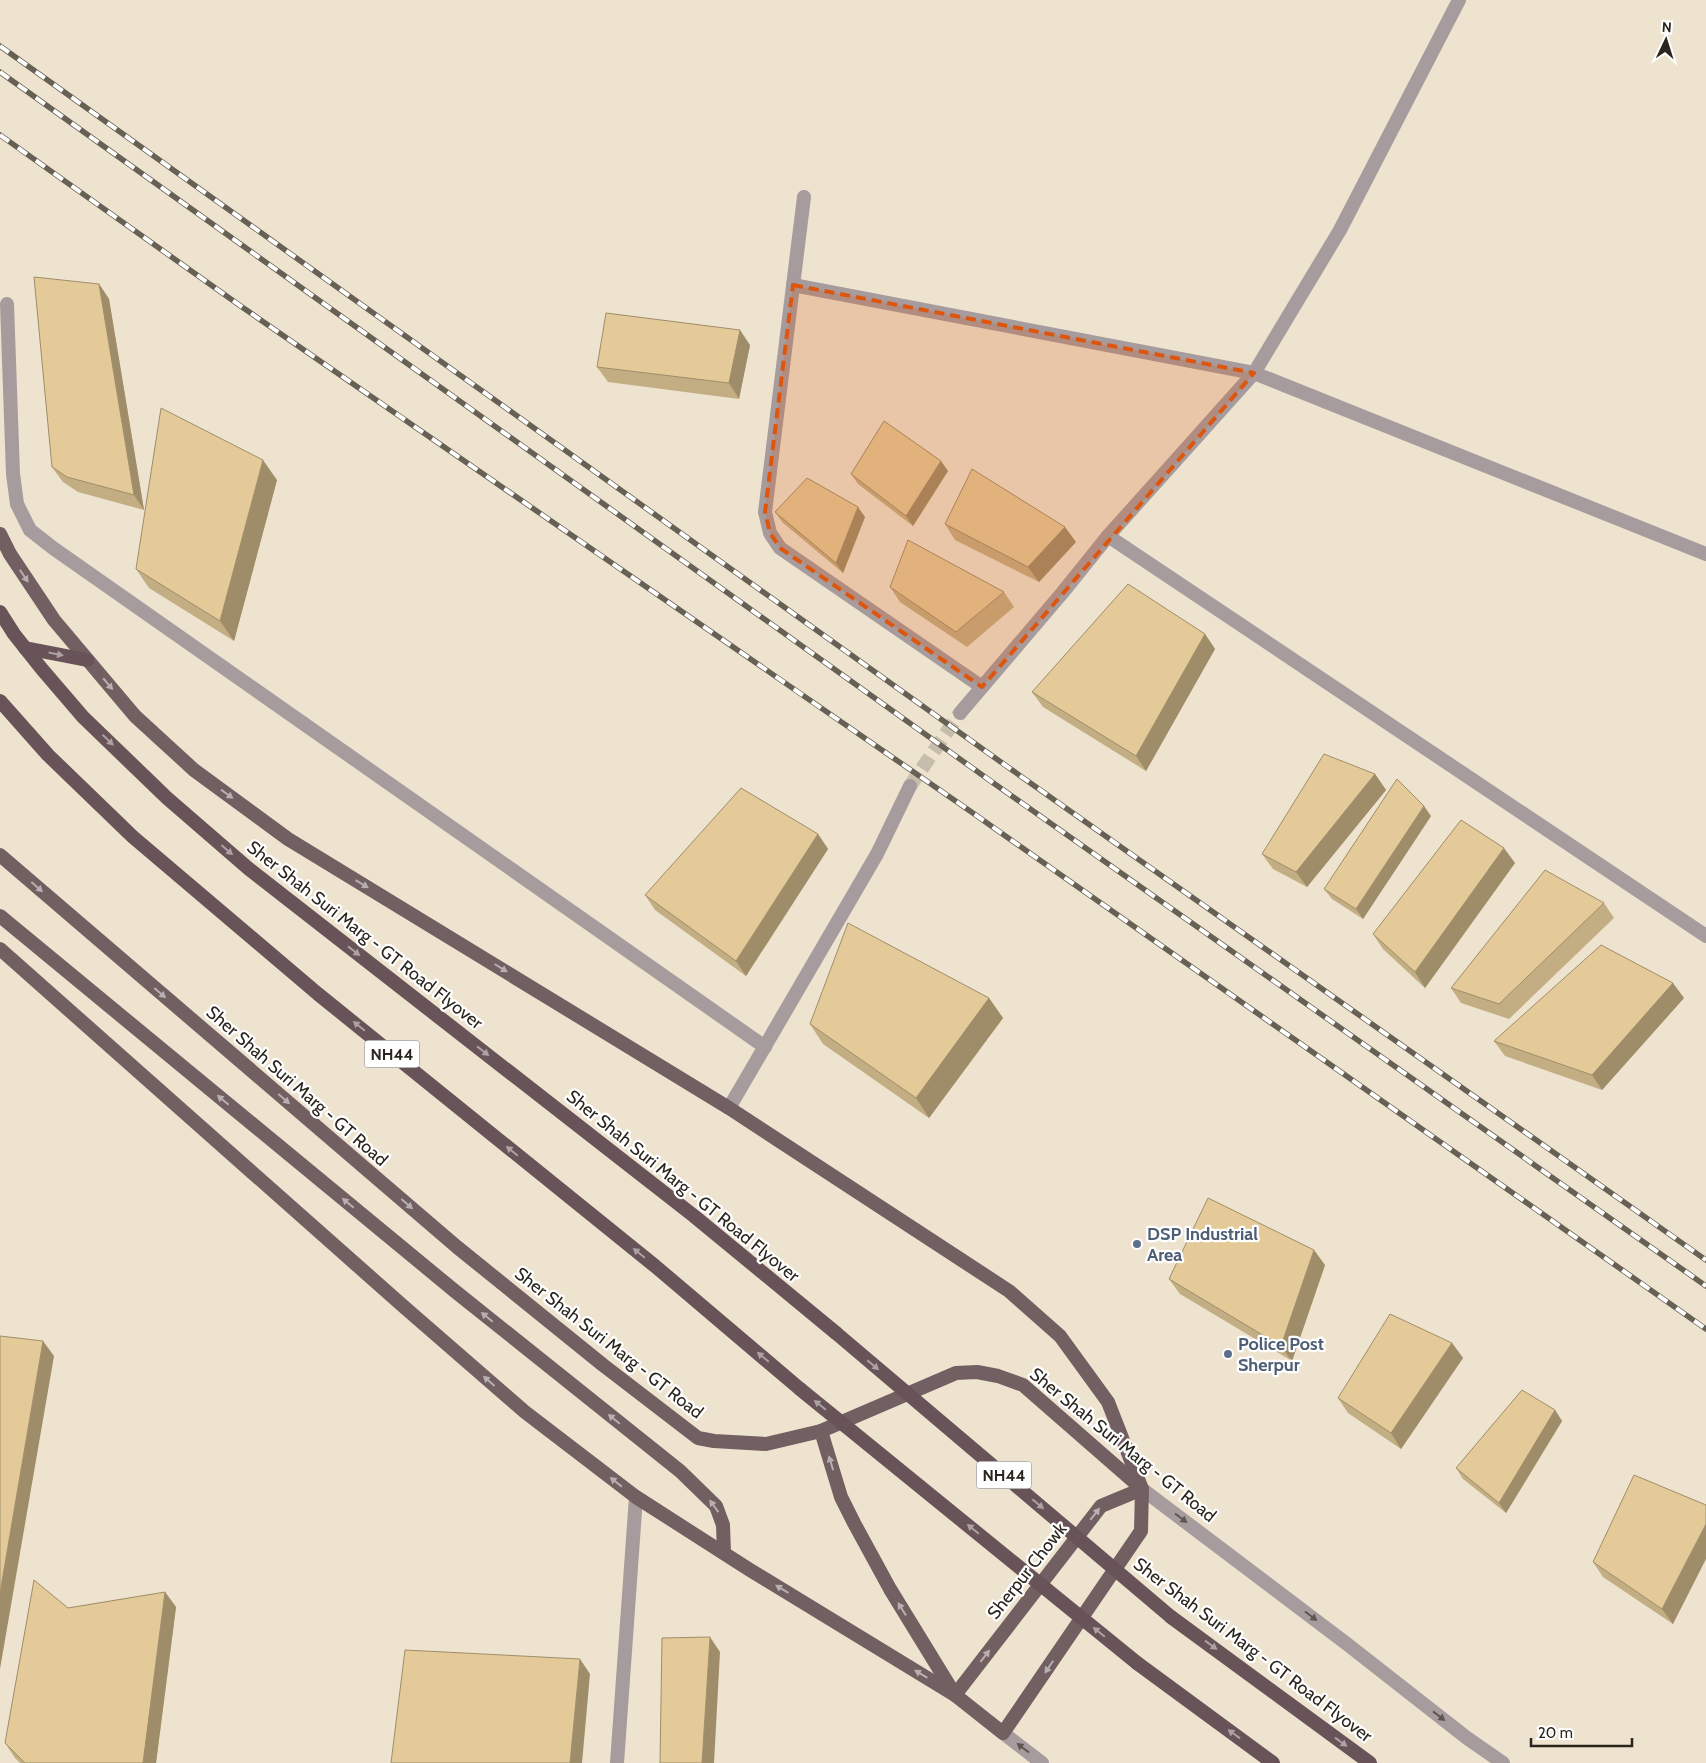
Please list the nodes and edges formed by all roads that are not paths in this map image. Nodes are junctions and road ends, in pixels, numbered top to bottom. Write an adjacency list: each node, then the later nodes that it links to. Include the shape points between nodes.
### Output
1 (1459, 0): 5 (street, via 1340,230)
2 (804, 197): 3 (street)
3 (793, 285): 5 (street); 12 (street, via 765,512 770,533 780,548)
4 (7, 304): 20 (street, via 13,474 17,504 30,530)
5 (1254, 373): 7 (street); 8 (street)
6 (0, 534): 11 (main road, one-way to 11, via 54,620)
7 (1108, 536): 12 (street); 18 (street)
8 (1706, 554)
9 (0, 612): 10 (highway, Sher Shah Suri Marg - GT Road Flyover / NH44)
10 (25, 648): 11 (highway, one-way to 11); 31 (highway, Sher Shah Suri Marg - GT Road Flyover / NH44, one-way to 31, bridge, via 84,717 167,798 249,870 694,1216 1171,1616)
11 (88, 660): 21 (main road, one-way to 21, via 135,716 194,770 288,839)
12 (982, 687): 14 (street)
13 (0, 701): 30 (highway, NH44, one-way to 13, bridge, via 1137,1663 318,994 133,837 48,755)
14 (960, 713)
15 (910, 786): 20 (street, via 877,854)
16 (0, 855): 22 (main road, Sher Shah Suri Marg - GT Road, one-way to 22, via 457,1247 698,1438 766,1444)
17 (0, 916): 25 (main road, one-way to 17, via 723,1525 716,1506 680,1471 456,1292)
18 (1706, 936)
19 (0, 949): 24 (main road, one-way to 19, via 525,1412)
20 (765, 1047): 21 (street)
21 (729, 1108): 23 (main road, via 1009,1291 1060,1336 1108,1402)
22 (822, 1432): 23 (main road, Sher Shah Suri Marg - GT Road, via 956,1373 977,1372 1022,1385); 26 (main road, one-way to 22, via 854,1523 842,1497)
23 (1142, 1489): 26 (main road, Sherpur Chowk, one-way to 23, via 1101,1506); 27 (main road, one-way to 27, via 1141,1531); 32 (street, Sher Shah Suri Marg - GT Road, one-way to 32)
24 (636, 1497): 25 (main road); 28 (street)
25 (724, 1553): 26 (main road, one-way to 25)
26 (955, 1695): 27 (main road)
27 (1003, 1733): 29 (street, one-way to 27)
28 (618, 1763)
29 (1042, 1763)
30 (1273, 1763)
31 (1370, 1763)
32 (1502, 1763)

